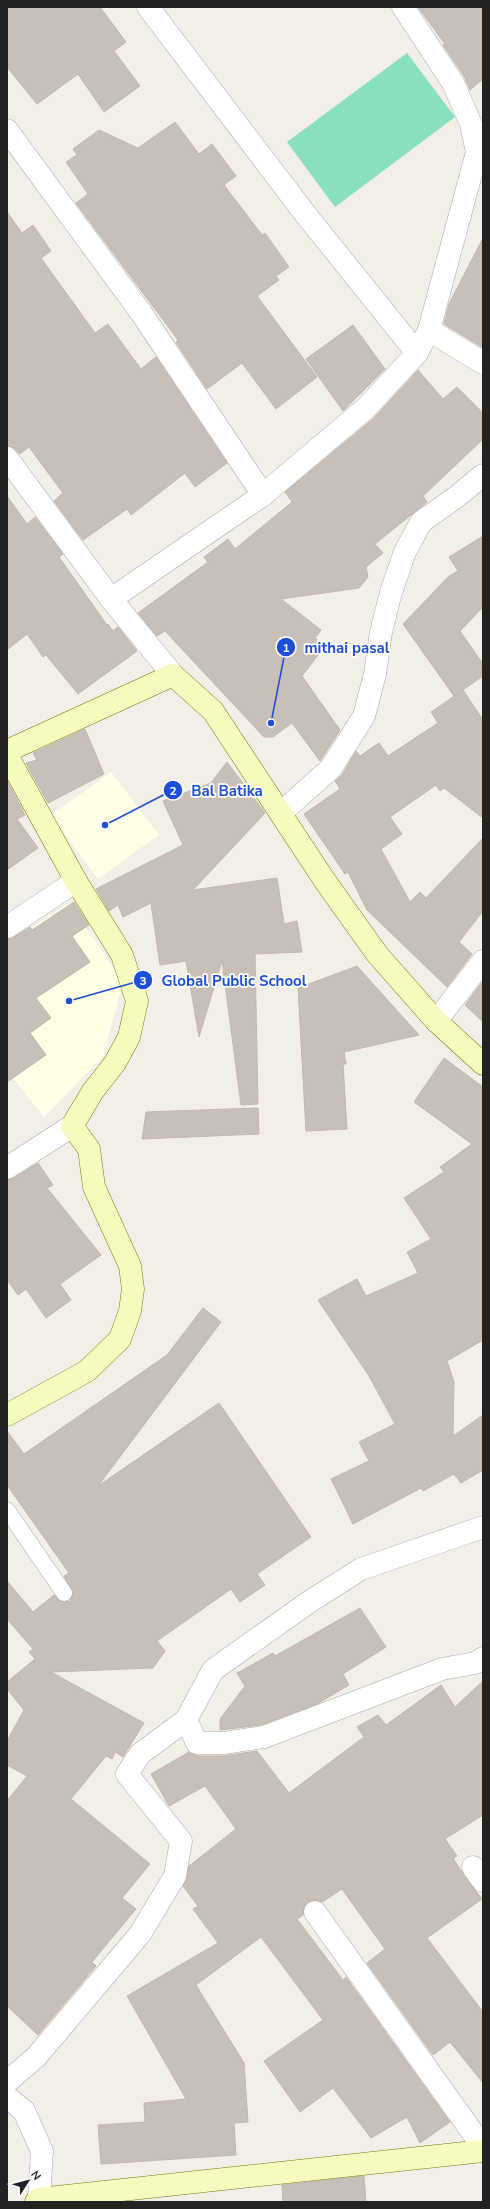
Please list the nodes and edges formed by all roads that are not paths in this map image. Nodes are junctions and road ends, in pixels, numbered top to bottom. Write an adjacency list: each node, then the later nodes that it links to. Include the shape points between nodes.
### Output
1 (148, 7): 6 (street, via 306,215)
2 (403, 7): 4 (street, via 453,83)
3 (7, 130): 10 (street, via 142,314)
4 (480, 149): 5 (street)
5 (429, 330): 6 (street); 7 (street)
6 (417, 353): 10 (street, via 366,408)
7 (483, 363)
8 (7, 458): 11 (street)
9 (483, 474): 15 (street, via 421,522 405,552 391,592 364,716 331,768)
10 (263, 495): 11 (street)
11 (111, 599): 12 (street)
12 (173, 675): 13 (street); 15 (street, via 213,711)
13 (7, 751)
14 (7, 756): 16 (street)
15 (281, 813): 19 (street, via 377,954)
16 (76, 882): 17 (street); 21 (street, via 122,955 137,1001 129,1038)
17 (7, 927)
18 (483, 961): 19 (street)
19 (436, 1021): 20 (street)
20 (483, 1064)
21 (72, 1126): 22 (street); 23 (street, via 89,1149 94,1187 130,1266 133,1289 130,1311 120,1339 87,1371)
22 (7, 1168)
23 (7, 1414)
24 (7, 1510): 26 (lane)
25 (483, 1527): 28 (street, via 361,1569 310,1602 213,1670)
26 (64, 1593)
27 (483, 1658): 28 (street, via 475,1663 442,1669 264,1736 223,1743 197,1743)
28 (186, 1720): 30 (street, via 140,1754 127,1774 181,1841 175,1876 140,1934 36,2057)
29 (315, 1912): 32 (street)
30 (7, 2082)
31 (7, 2097): 34 (street, via 24,2111 42,2151)
32 (483, 2147)
33 (483, 2151): 34 (street)
34 (37, 2200)

